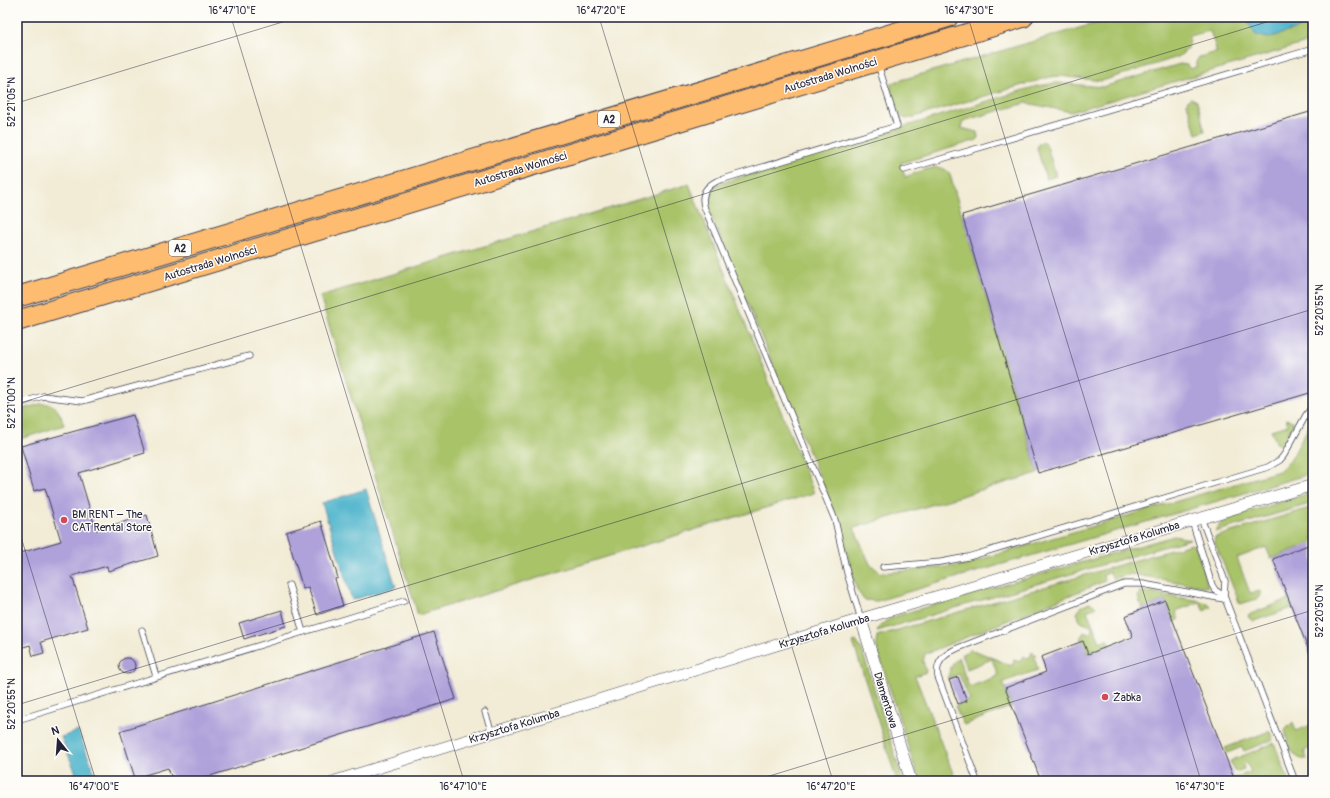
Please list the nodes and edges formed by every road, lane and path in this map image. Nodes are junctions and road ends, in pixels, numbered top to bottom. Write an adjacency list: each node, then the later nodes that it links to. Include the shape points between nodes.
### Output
1 (948, 17): 6 (highway, Autostrada Wolności / A2)
2 (1023, 17): 4 (highway, Autostrada Wolności / A2)
3 (1313, 49): 5 (lane)
4 (877, 61): 7 (highway, Autostrada Wolności / A2); 17 (lane, via 897,126 717,181 707,188 703,198 705,209 835,520)
5 (904, 170)
6 (17, 297)
7 (17, 321)
8 (249, 356): 9 (lane, via 82,402 43,396)
9 (17, 404)
10 (1313, 406): 13 (lane, via 1284,455 1268,467 968,557)
11 (1313, 484): 12 (street, Krzysztofa Kolumba)
12 (1196, 520): 15 (lane, via 1225,581); 15 (lane, via 1212,585); 17 (street, Krzysztofa Kolumba)
13 (883, 567)
14 (289, 585): 19 (lane)
15 (1224, 598): 26 (lane, via 1143,584 1124,584 947,653 939,661 938,677); 27 (lane)
16 (404, 601): 19 (lane)
17 (861, 619): 23 (street, Krzysztofa Kolumba); 25 (street, Diamentowa)
18 (142, 630): 20 (lane)
19 (303, 632): 20 (lane)
20 (156, 676): 22 (lane)
21 (485, 712): 23 (lane)
22 (17, 720)
23 (492, 733): 24 (street, Krzysztofa Kolumba)
24 (336, 781)
25 (911, 781)
26 (977, 781)
27 (1295, 781)

